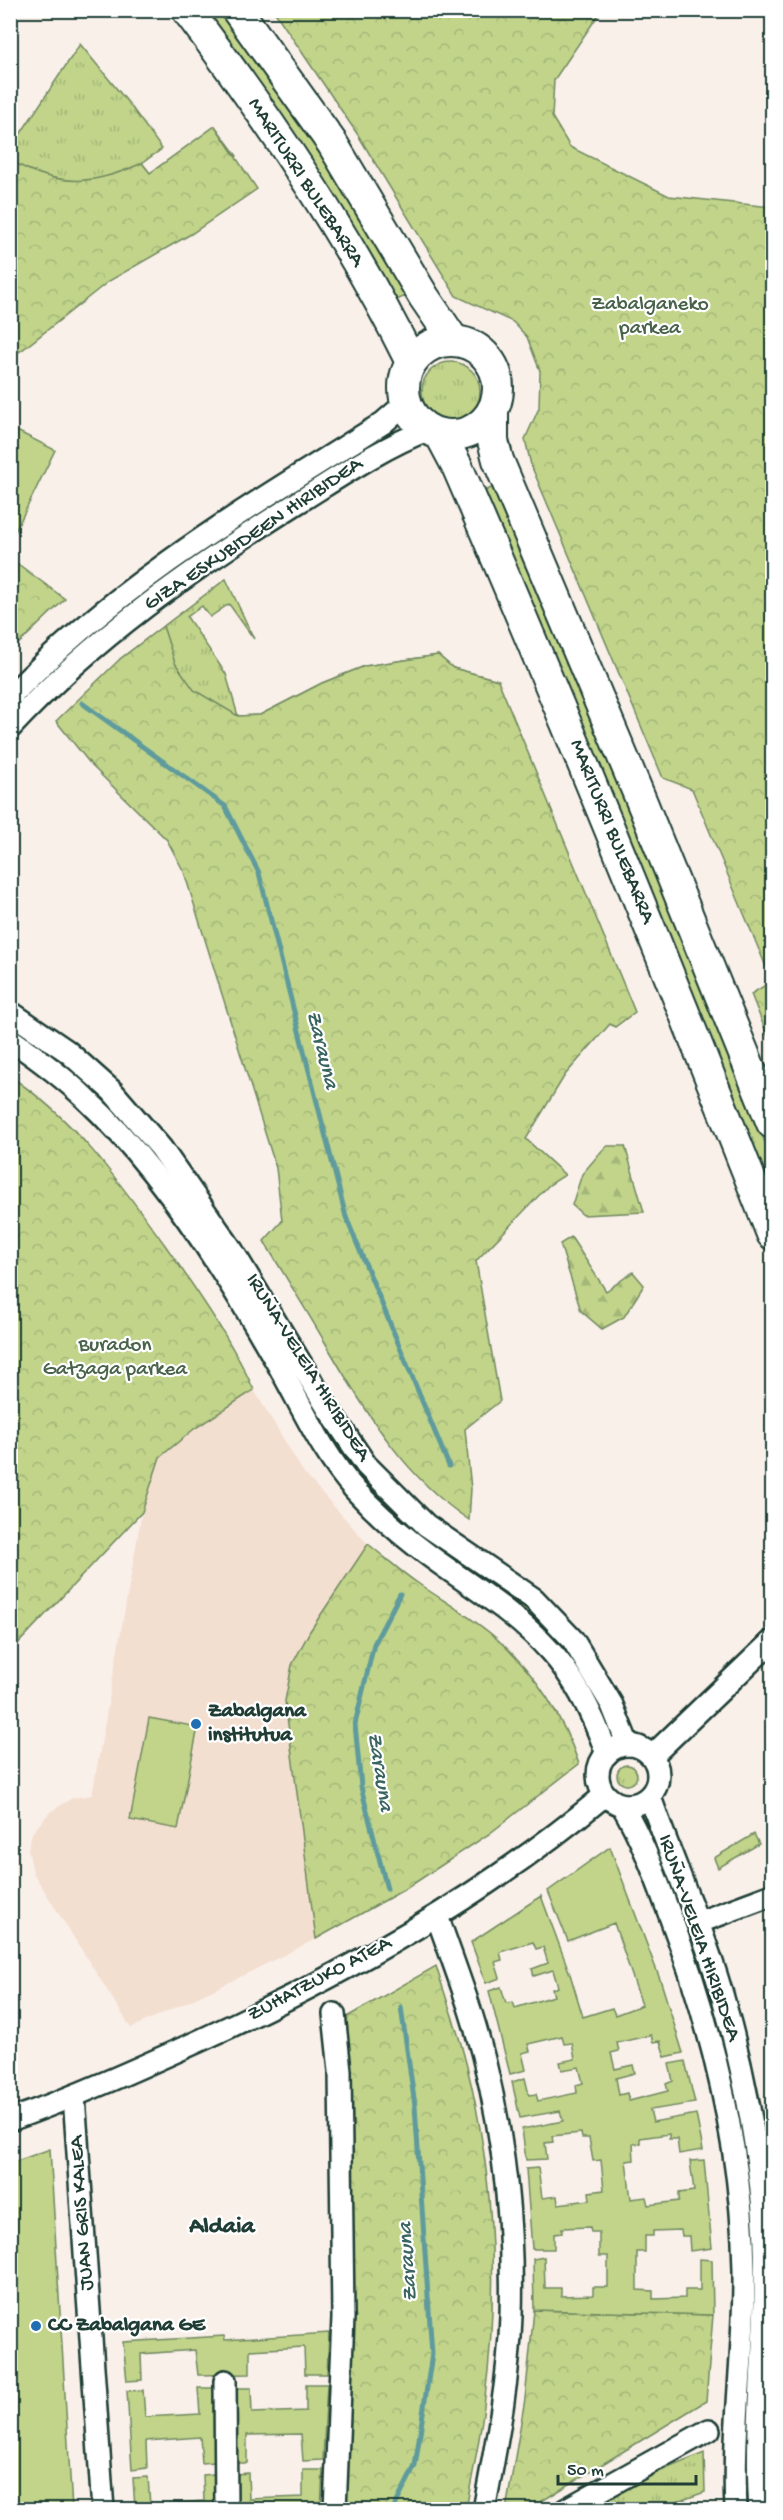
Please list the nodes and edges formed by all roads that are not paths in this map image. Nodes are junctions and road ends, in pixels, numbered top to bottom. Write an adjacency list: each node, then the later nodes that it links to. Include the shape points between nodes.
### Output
1 (187, 10): 4 (main road, MARITURRI BULEBARRA, via 309,183)
2 (237, 10): 3 (main road, MARITURRI BULEBARRA, via 332,144)
3 (454, 341): 4 (main road, via 437,343); 6 (main road, via 482,353 492,365 498,395)
4 (411, 362): 5 (main road, via 405,375)
5 (406, 403): 7 (main road, via 414,418); 8 (street, GIZA ESKUBIDEEN HIRIBIDEA, via 383,423 149,574)
6 (493, 410): 7 (main road, via 480,426 461,434); 12 (main road, MARITURRI BULEBARRA, via 493,441 498,460)
7 (434, 432): 9 (street, GIZA ESKUBIDEEN HIRIBIDEA, via 396,442 157,595); 13 (main road, MARITURRI BULEBARRA, via 462,476 562,713)
8 (10, 697)
9 (10, 728)
10 (10, 1012): 15 (street, IRUÑA-VELEIA HIRIBIDEA, via 75,1058 112,1091 161,1148 257,1288 366,1465 426,1525 534,1599 573,1640 612,1706)
11 (10, 1039): 16 (street, IRUÑA-VELEIA HIRIBIDEA, via 86,1099 128,1144 182,1213 355,1490 429,1556 486,1594 551,1651 597,1725)
12 (772, 1123)
13 (772, 1234)
14 (772, 1641): 17 (street)
15 (628, 1745): 16 (street); 17 (street)
16 (607, 1754): 19 (street, via 598,1770 600,1787)
17 (652, 1756): 18 (street, via 659,1777)
18 (650, 1797): 19 (street, via 632,1806); 22 (street, IRUÑA-VELEIA HIRIBIDEA)
19 (613, 1800): 21 (street, ZUHATZUKO ATEA); 34 (street, IRUÑA-VELEIA HIRIBIDEA, via 637,1831 682,1947 726,2104 740,2202 744,2271)
20 (772, 1894): 22 (street)
21 (437, 1916): 24 (street, ZUHATZUKO ATEA, via 282,2002); 32 (street, via 481,2048 506,2178 511,2317 505,2388)
22 (697, 1923): 26 (street, IRUÑA-VELEIA HIRIBIDEA, via 725,2004 755,2136 764,2236)
23 (334, 2014): 31 (street, via 340,2071 343,2317)
24 (74, 2096): 25 (street, ZUHATZUKO ATEA); 29 (street, JUAN GRIS KALEA)
25 (10, 2120)
26 (767, 2368): 35 (street, IRUÑA-VELEIA HIRIBIDEA, via 758,2442)
27 (225, 2381): 30 (street)
28 (709, 2430): 33 (street)
29 (103, 2510)
30 (225, 2510)
31 (335, 2510)
32 (484, 2510)
33 (564, 2510)
34 (736, 2510)
35 (760, 2510)

